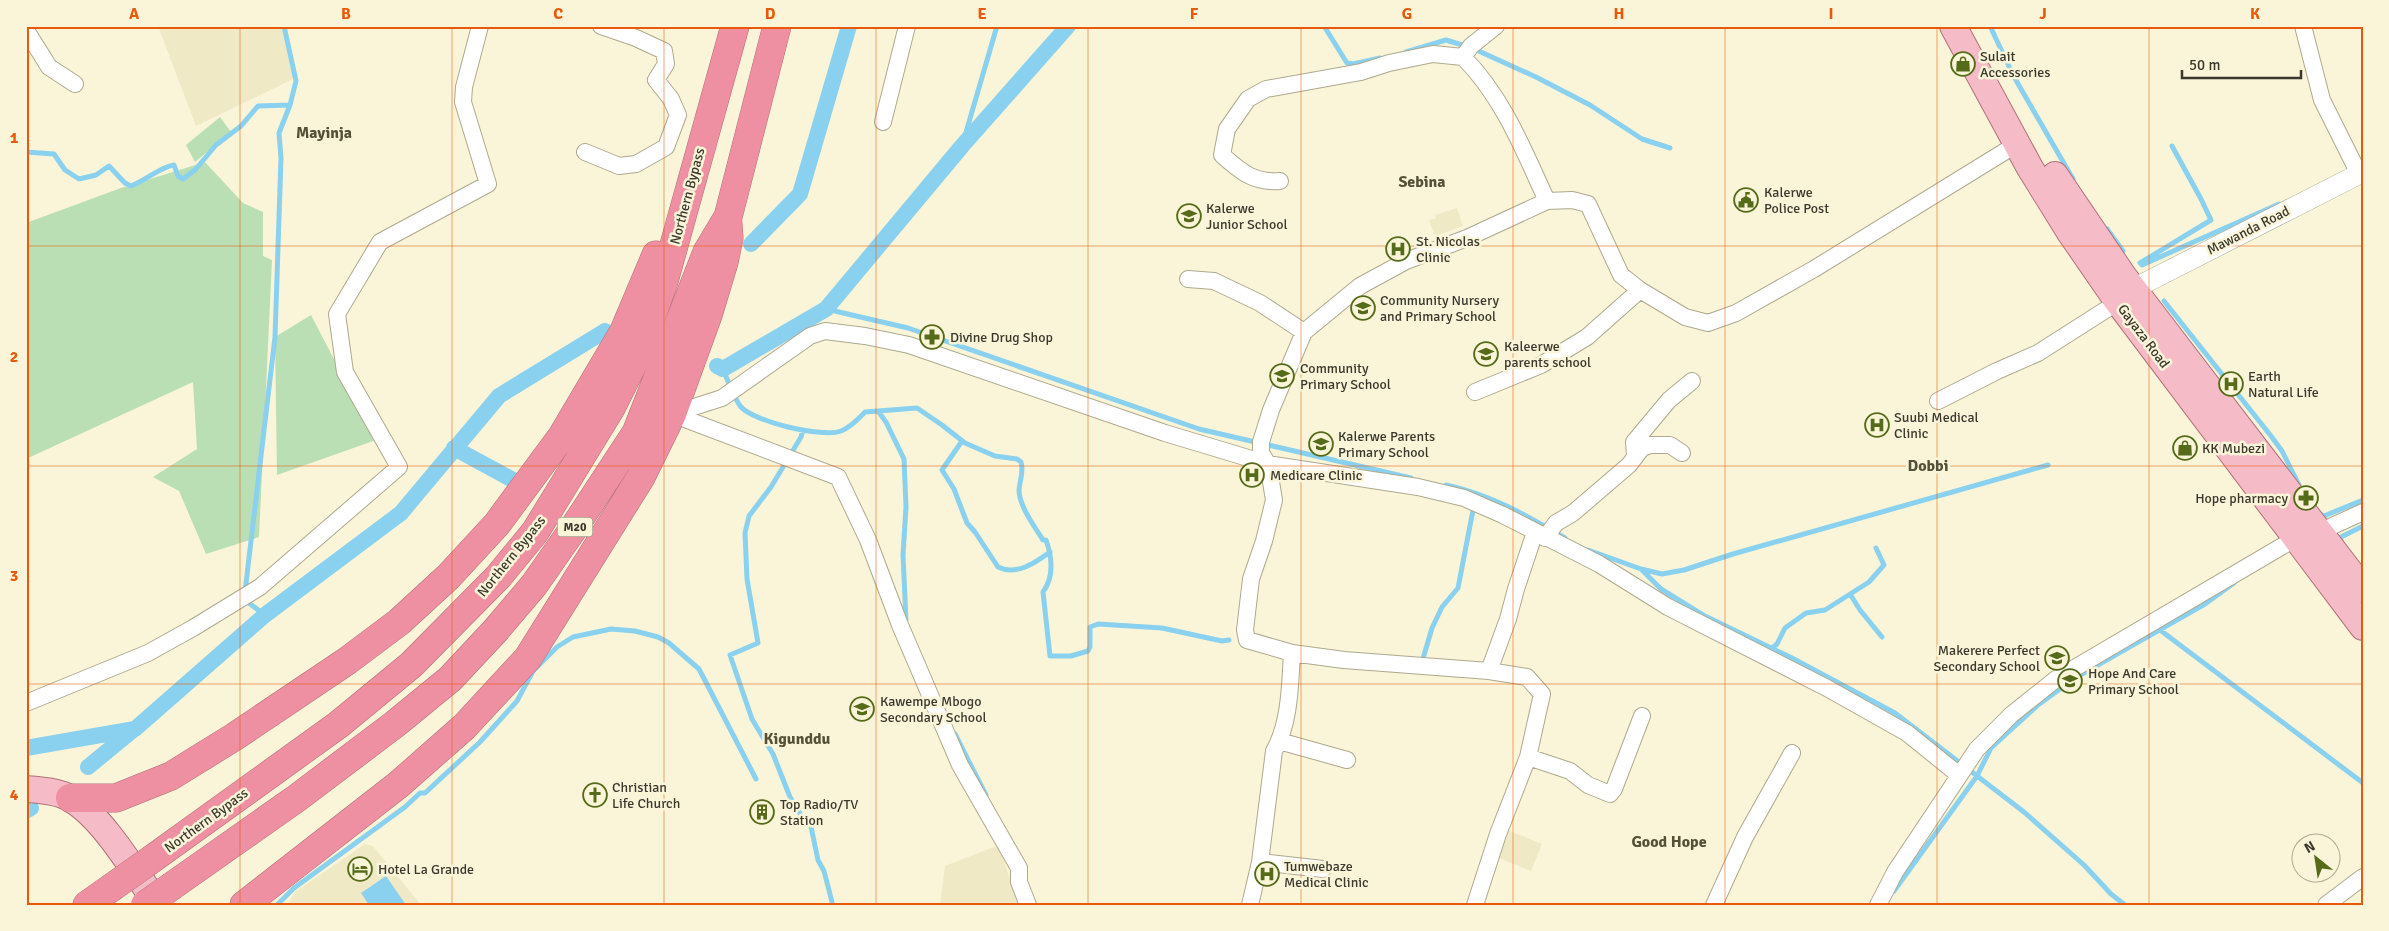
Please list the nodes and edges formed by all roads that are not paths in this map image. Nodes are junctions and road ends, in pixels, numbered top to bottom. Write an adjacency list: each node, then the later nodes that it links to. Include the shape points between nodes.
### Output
1 (480, 26): 39 (street, via 463,102 488,184 380,242 337,314 345,372 399,467 260,587 148,653)
2 (601, 26): 15 (street, via 664,51 666,64 656,80 671,99 678,115 666,147 636,164 619,166)
3 (735, 26): 18 (highway, Northern Bypass / M20)
4 (777, 26): 20 (highway, M20)
5 (907, 26): 13 (street)
6 (1496, 26): 11 (street)
7 (1953, 26): 14 (main road, Gayaza Road)
8 (1972, 26): 23 (main road, Gayaza Road, via 2042,155 2103,248)
9 (2303, 26): 16 (street, via 2322,100)
10 (26, 30): 12 (street, via 49,67)
11 (1466, 52): 17 (street, via 1433,54 1360,72 1266,89 1248,99 1226,129 1222,155 1255,180); 19 (street, via 1511,124)
12 (75, 84)
13 (883, 122)
14 (2017, 144): 22 (street, via 1736,313 1708,323 1685,317); 23 (main road, Gayaza Road, via 2069,231)
15 (585, 152)
16 (2361, 173): 23 (street, Mawanda Road)
17 (1280, 181)
18 (686, 198): 47 (highway, via 664,238 624,331 562,436 497,524 448,577 399,622 347,661 172,776 116,798); 52 (highway, Northern Bypass / M20, bridge, via 664,281 639,352 611,408 534,532 498,577 412,665 338,725)
19 (1547, 201): 22 (street, via 1572,200 1588,204 1621,275); 24 (street, via 1406,262 1360,286)
20 (728, 217): 28 (highway, via 729,238 724,262); 51 (highway, M20, via 707,252 636,433 534,585 450,678 396,724)
21 (1188, 279): 24 (street, via 1214,281 1260,303)
22 (1640, 290): 26 (street, via 1587,337 1542,365)
23 (2125, 295): 27 (street, via 2038,353); 34 (main road, Gayaza Road)
24 (1304, 332): 29 (street, via 1271,410)
25 (1692, 381): 31 (street, via 1669,400 1634,442)
26 (1475, 392)
27 (1938, 401)
28 (672, 414): 29 (street, via 722,398 810,336 825,331 909,345 1165,433); 54 (highway, via 641,477 528,658 464,727 398,785); 55 (street, via 838,477 868,540 900,625 960,765 1019,868 1019,882)
29 (1263, 453): 33 (street, via 1455,496); 37 (street, via 1274,500 1251,579 1245,630 1247,640)
30 (1682, 453): 31 (street, via 1670,445 1650,444)
31 (1636, 456): 33 (street, via 1573,513)
32 (2363, 512): 34 (street)
33 (1546, 532): 38 (street, via 1516,589); 45 (street, via 1668,607 1827,688)
34 (2307, 536): 35 (main road, Gayaza Road); 36 (main road, Gayaza Road); 45 (street, via 2056,679 2012,715)
35 (2363, 589)
36 (2363, 627)
37 (1292, 653): 38 (street); 41 (street, via 1288,707)
38 (1489, 671): 43 (street, via 1527,677 1542,694)
39 (26, 703)
40 (1642, 716): 43 (street, via 1610,794 1588,785 1570,770)
41 (1279, 741): 44 (street); 48 (street, via 1274,751)
42 (1792, 753): 58 (street, via 1745,837)
43 (1528, 757): 57 (street)
44 (1347, 760)
45 (1965, 767): 59 (street, via 1894,872)
46 (26, 789): 47 (main road)
47 (70, 798): 51 (main road, via 94,817)
48 (1260, 862): 49 (street); 56 (street)
49 (1323, 869)
50 (2363, 877): 60 (street)
51 (165, 895): 53 (highway, M20, bridge)
52 (87, 905)
53 (145, 905)
54 (244, 905)
55 (1028, 905)
56 (1250, 905)
57 (1475, 905)
58 (1714, 905)
59 (1878, 905)
60 (2326, 905)

